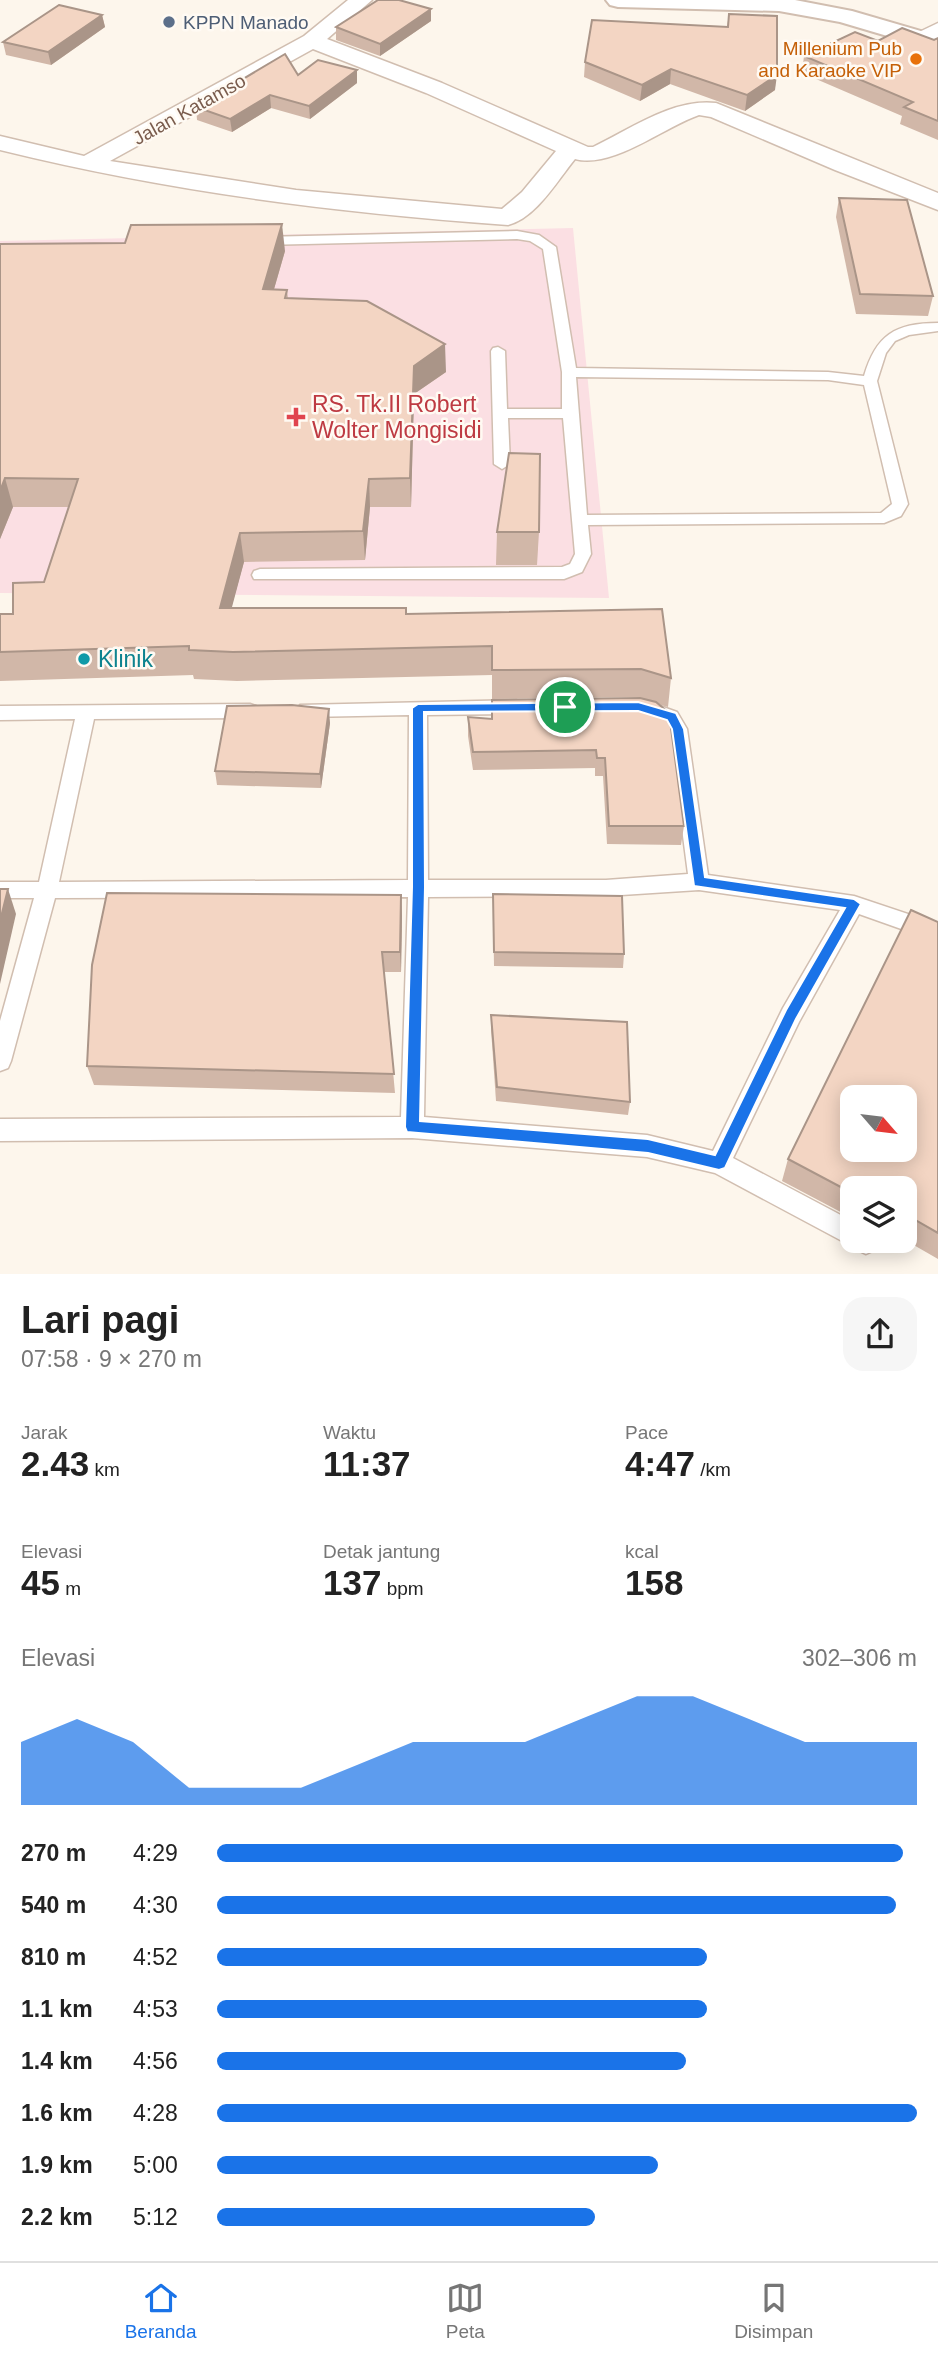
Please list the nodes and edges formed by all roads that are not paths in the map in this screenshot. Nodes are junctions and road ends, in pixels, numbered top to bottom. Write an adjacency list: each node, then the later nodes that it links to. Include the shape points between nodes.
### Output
1 (361, 0): 5 (street, Jalan Katamso)
2 (618, 0): 3 (street)
3 (777, 2): 4 (street)
4 (933, 38)
5 (312, 41): 7 (street, via 434,88); 8 (street, Jalan Katamso)
6 (0, 144): 8 (street)
7 (570, 149): 8 (street, via 531,197 508,217 276,196); 9 (street, via 597,154 687,111 716,110)
8 (87, 164)
9 (938, 202)
10 (245, 241): 13 (lane, via 534,238 549,247)
11 (936, 327): 14 (lane, via 893,334 878,351)
12 (498, 351): 15 (lane)
13 (569, 372): 14 (lane, via 828,376); 16 (lane)
14 (870, 381): 18 (lane, via 900,504 884,518)
15 (500, 413): 16 (lane); 17 (lane)
16 (570, 414): 18 (lane)
17 (502, 464)
18 (581, 520): 19 (lane, via 583,554 576,568 564,573)
19 (260, 575)
20 (528, 707): 22 (lane)
21 (624, 707): 27 (lane, via 658,710 671,717 678,729)
22 (418, 708): 24 (lane); 28 (lane)
23 (266, 710): 26 (lane)
24 (294, 710)
25 (0, 713): 26 (lane)
26 (86, 713): 29 (lane)
27 (699, 882): 28 (lane, via 606,888); 31 (lane)
28 (418, 887): 29 (lane); 34 (lane)
29 (47, 889): 30 (lane); 33 (lane)
30 (0, 890)
31 (854, 904): 32 (lane); 36 (lane, via 791,1015)
32 (938, 933)
33 (0, 1061)
34 (412, 1127): 35 (lane); 36 (lane, via 648,1146)
35 (0, 1130)
36 (719, 1163): 37 (lane)
37 (840, 1228)

